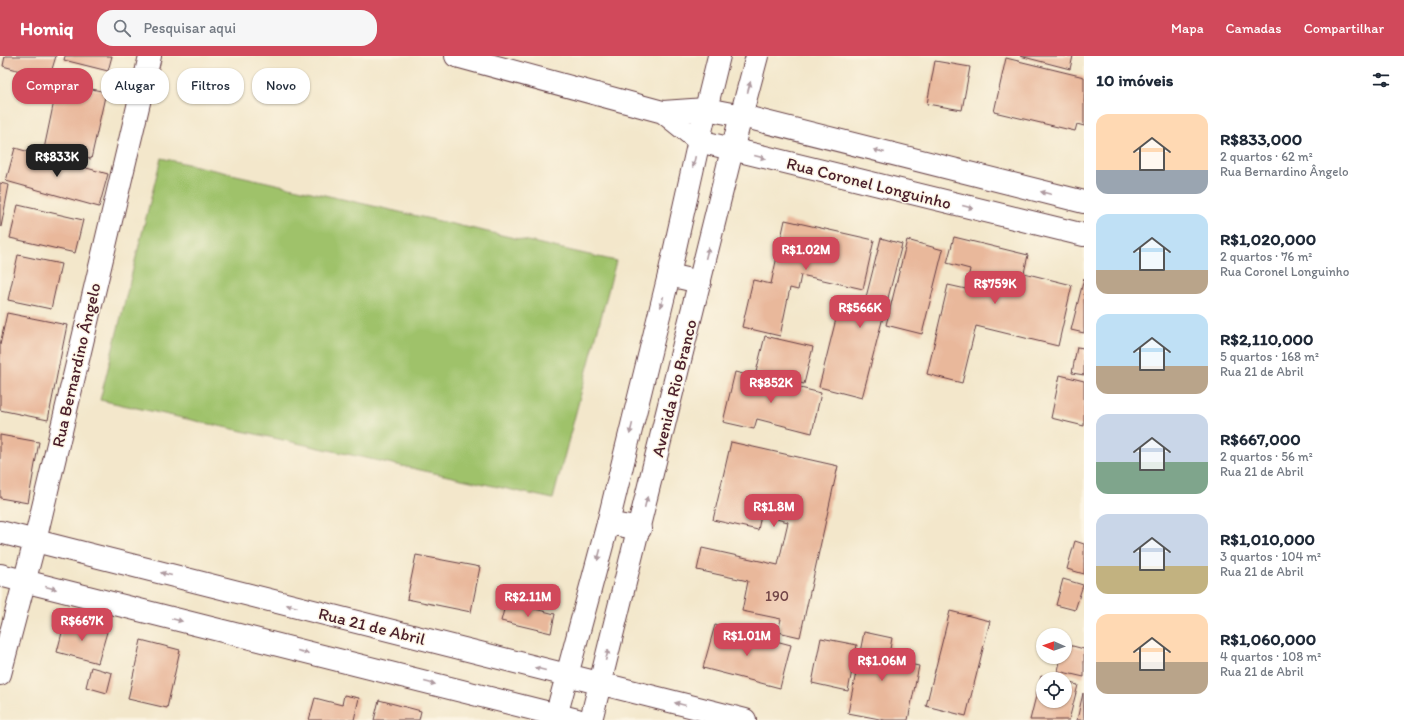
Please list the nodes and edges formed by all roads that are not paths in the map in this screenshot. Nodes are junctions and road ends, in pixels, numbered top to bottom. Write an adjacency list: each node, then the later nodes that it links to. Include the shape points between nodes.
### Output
1 (150, 56): 19 (street, Rua Bernardino Ângelo)
2 (456, 56): 6 (street, Rua Coronel Longuinho)
3 (720, 56): 5 (street, Avenida Rio Branco)
4 (757, 56): 7 (street, Avenida Rio Branco, one-way to 4)
5 (706, 110): 6 (street, Rua Coronel Longuinho); 7 (street, Rua Coronel Longuinho); 8 (street, Avenida Rio Branco)
6 (663, 112): 8 (street, Rua Coronel Longuinho)
7 (742, 116): 9 (street, Avenida Rio Branco); 10 (street, Rua Coronel Longuinho, one-way to 7)
8 (699, 141): 9 (street, Rua Coronel Longuinho); 14 (street, Avenida Rio Branco, one-way to 14)
9 (732, 150): 11 (street, Rua Coronel Longuinho, one-way to 11); 15 (street, Avenida Rio Branco, one-way to 9)
10 (900, 156): 11 (street); 12 (street, Rua Coronel Longuinho, one-way to 10)
11 (896, 190): 13 (street, Rua Coronel Longuinho, one-way to 13)
12 (1084, 202)
13 (1084, 235)
14 (669, 274): 15 (street); 16 (street, Avenida Rio Branco, one-way to 16)
15 (700, 282): 17 (street, Avenida Rio Branco, one-way to 15)
16 (608, 523): 17 (street); 23 (street, Avenida Rio Branco, one-way to 23)
17 (640, 529): 24 (street, Avenida Rio Branco, one-way to 17)
18 (0, 532): 19 (street, Rua 21 de Abril)
19 (35, 541): 21 (street, Rua Bernardino Ângelo); 23 (street, Rua 21 de Abril, one-way to 19)
20 (0, 575): 21 (street)
21 (24, 582): 22 (street, Rua Bernardino Ângelo); 25 (street, one-way to 25)
22 (0, 674)
23 (566, 675): 24 (street, Rua 21 de Abril); 25 (street, Avenida Rio Branco)
24 (599, 684): 27 (street, Avenida Rio Branco); 28 (street, Rua 21 de Abril, one-way to 24)
25 (555, 718): 26 (street)
26 (577, 720)
27 (591, 720)
28 (745, 720)

